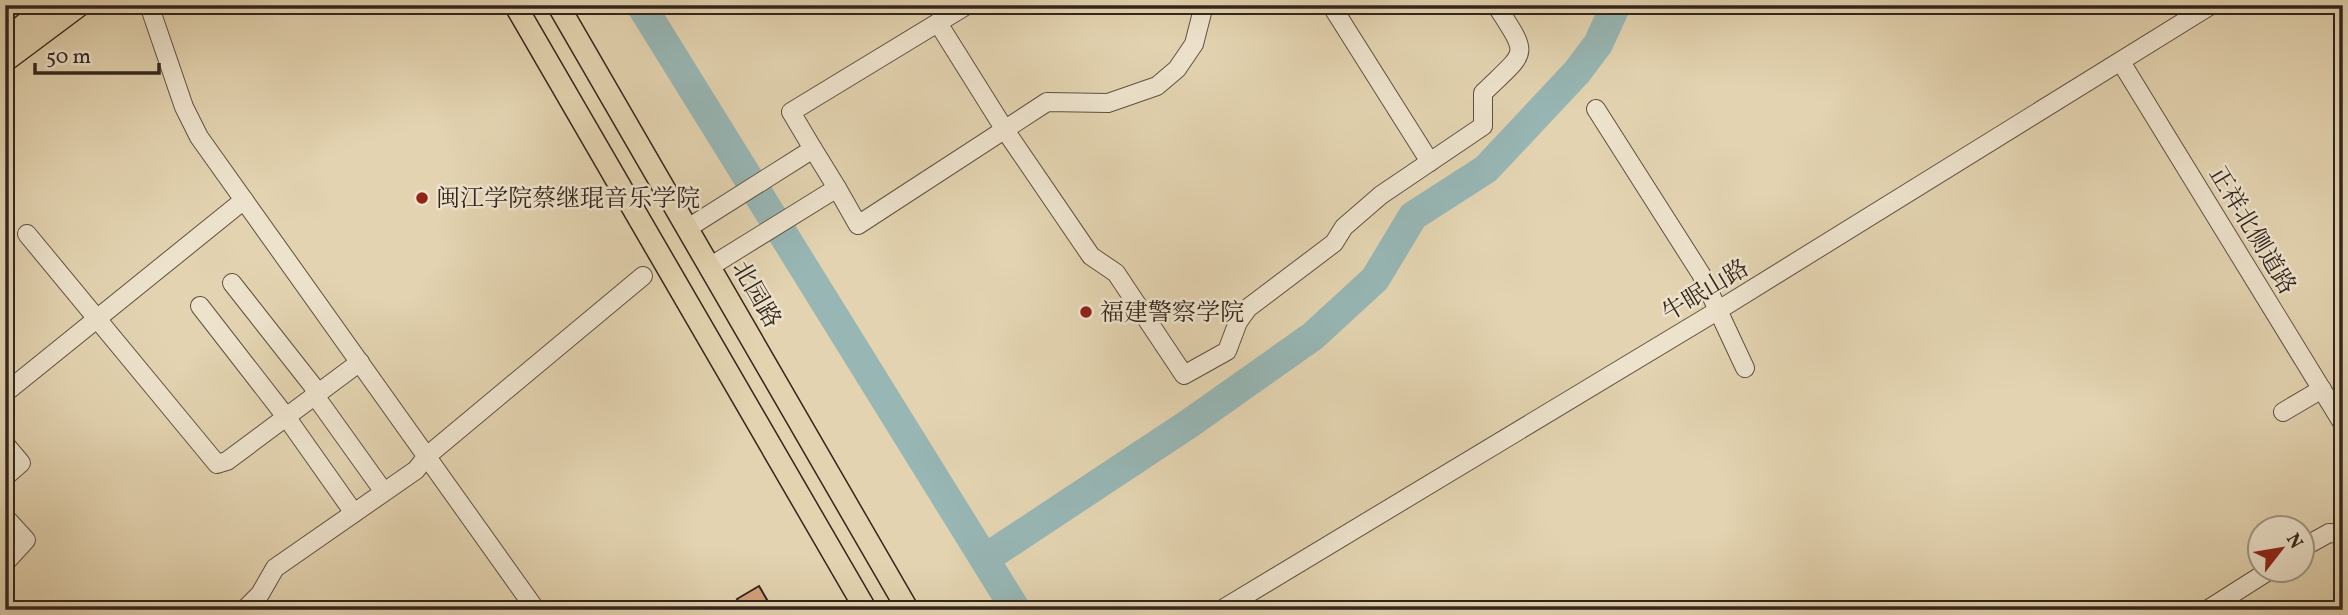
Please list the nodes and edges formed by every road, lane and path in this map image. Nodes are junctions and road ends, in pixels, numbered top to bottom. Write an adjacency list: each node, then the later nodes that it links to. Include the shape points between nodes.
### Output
1 (47, 5): 12 (main road)
2 (80, 5): 13 (main road)
3 (149, 5): 20 (street, via 194,129)
4 (515, 5): 49 (main road)
5 (558, 5): 21 (main road, 北园路)
6 (967, 5): 11 (street)
7 (1204, 5): 16 (street, via 1194,44 1177,69 1157,86 1108,103 1047,102)
8 (1331, 5): 18 (street)
9 (1496, 5): 18 (street, via 1521,44 1520,54 1483,93 1483,127)
10 (2211, 5): 14 (street, 牛眠山路)
11 (938, 23): 16 (street); 17 (street, via 791,112)
12 (5, 40)
13 (5, 61)
14 (2121, 62): 27 (street, 牛眠山路); 31 (street, 正祥北侧道路)
15 (1597, 109): 27 (street, via 1701,274)
16 (1005, 130): 18 (street, via 1091,256 1116,272 1184,375 1227,351 1248,308 1334,243 1344,227 1381,195); 19 (street, via 858,225)
17 (813, 149): 19 (street); 21 (street)
18 (1430, 162)
19 (836, 188): 23 (street)
20 (244, 201): 28 (street); 29 (street)
21 (688, 228): 23 (main road, 北园路)
22 (27, 234): 28 (street)
23 (711, 266): 50 (main road, 北园路)
24 (643, 276): 38 (street)
25 (232, 283): 33 (street, via 313,386)
26 (200, 306): 35 (street)
27 (1717, 311): 30 (street); 51 (street, 牛眠山路)
28 (98, 318): 32 (street); 35 (street, via 217,464)
29 (360, 362): 33 (street); 38 (street)
30 (1745, 368)
31 (2322, 389): 34 (street); 36 (street, 正祥北侧道路)
32 (5, 393)
33 (316, 397): 35 (street); 40 (street)
34 (2283, 412)
35 (286, 418): 41 (street)
36 (2343, 424)
37 (5, 443): 39 (street, via 21,463)
38 (427, 456): 40 (street, via 416,471); 48 (street)
39 (5, 477)
40 (384, 492): 41 (street)
41 (354, 513): 47 (street, via 275,568)
42 (5, 517): 45 (street, via 26,540)
43 (2343, 534): 44 (street, via 2329,533)
44 (2316, 540)
45 (5, 563)
46 (2247, 584): 52 (street)
47 (244, 610)
48 (536, 610)
49 (866, 610)
50 (908, 610)
51 (1221, 610)
52 (2207, 610)

